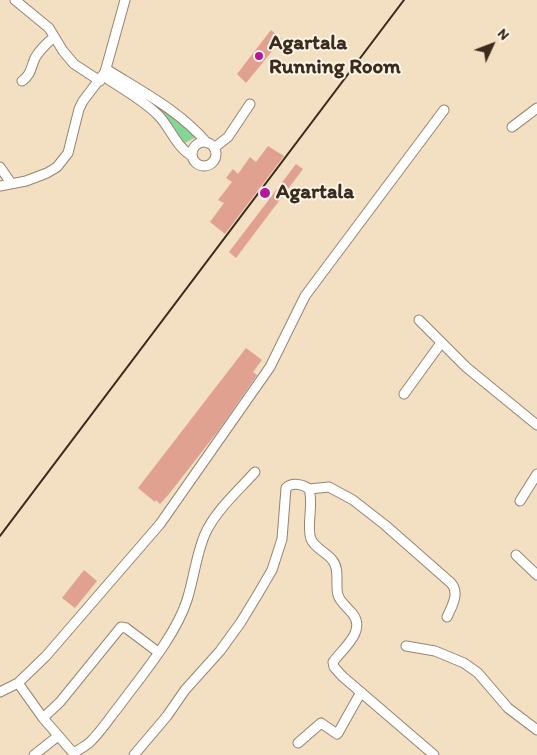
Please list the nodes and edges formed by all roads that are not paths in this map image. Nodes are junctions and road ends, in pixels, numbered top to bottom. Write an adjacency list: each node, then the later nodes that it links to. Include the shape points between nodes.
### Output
1 (15, 0): 3 (street, via 43,23)
2 (125, 0): 4 (street)
3 (54, 37): 4 (street, via 74,64); 5 (street, via 35,58 30,74)
4 (103, 75): 10 (street, via 178,116); 11 (street, via 150,108 166,124 184,151); 13 (street, via 79,109 71,146 63,160 42,175)
5 (22, 81)
6 (250, 104): 10 (street, via 228,137)
7 (537, 108): 9 (street)
8 (444, 110): 28 (street, via 305,296 270,367 160,524 46,656)
9 (512, 127)
10 (210, 145): 11 (street, via 199,143); 11 (street, via 216,155 210,165 199,165)
11 (192, 156)
12 (0, 167): 13 (street)
13 (11, 183): 14 (street)
14 (0, 186)
15 (419, 320): 16 (street)
16 (442, 342): 17 (street); 18 (street, via 466,367)
17 (404, 394)
18 (537, 425)
19 (255, 472): 27 (street, via 205,533 187,600)
20 (537, 474): 22 (street)
21 (309, 489): 25 (street, via 329,487 353,500 451,583 456,594); 30 (street, via 310,536 334,563 340,600 353,615 356,626 353,638 333,662 334,667); 37 (street, via 293,484 286,487 282,539 272,570 220,651)
22 (520, 501)
23 (516, 555): 24 (street)
24 (537, 575)
25 (447, 617)
26 (406, 646): 32 (street, via 435,651 464,663 478,673 508,708)
27 (158, 652): 31 (street, via 130,630 121,627); 35 (street, via 99,732)
28 (18, 683): 29 (street); 31 (street)
29 (0, 692)
30 (361, 692): 34 (street, via 338,733 321,723); 38 (street)
31 (43, 718): 33 (street)
32 (537, 730)
33 (58, 736): 35 (street); 36 (street)
34 (298, 743)
35 (74, 754)
36 (34, 755)
37 (134, 755)
38 (434, 755)

